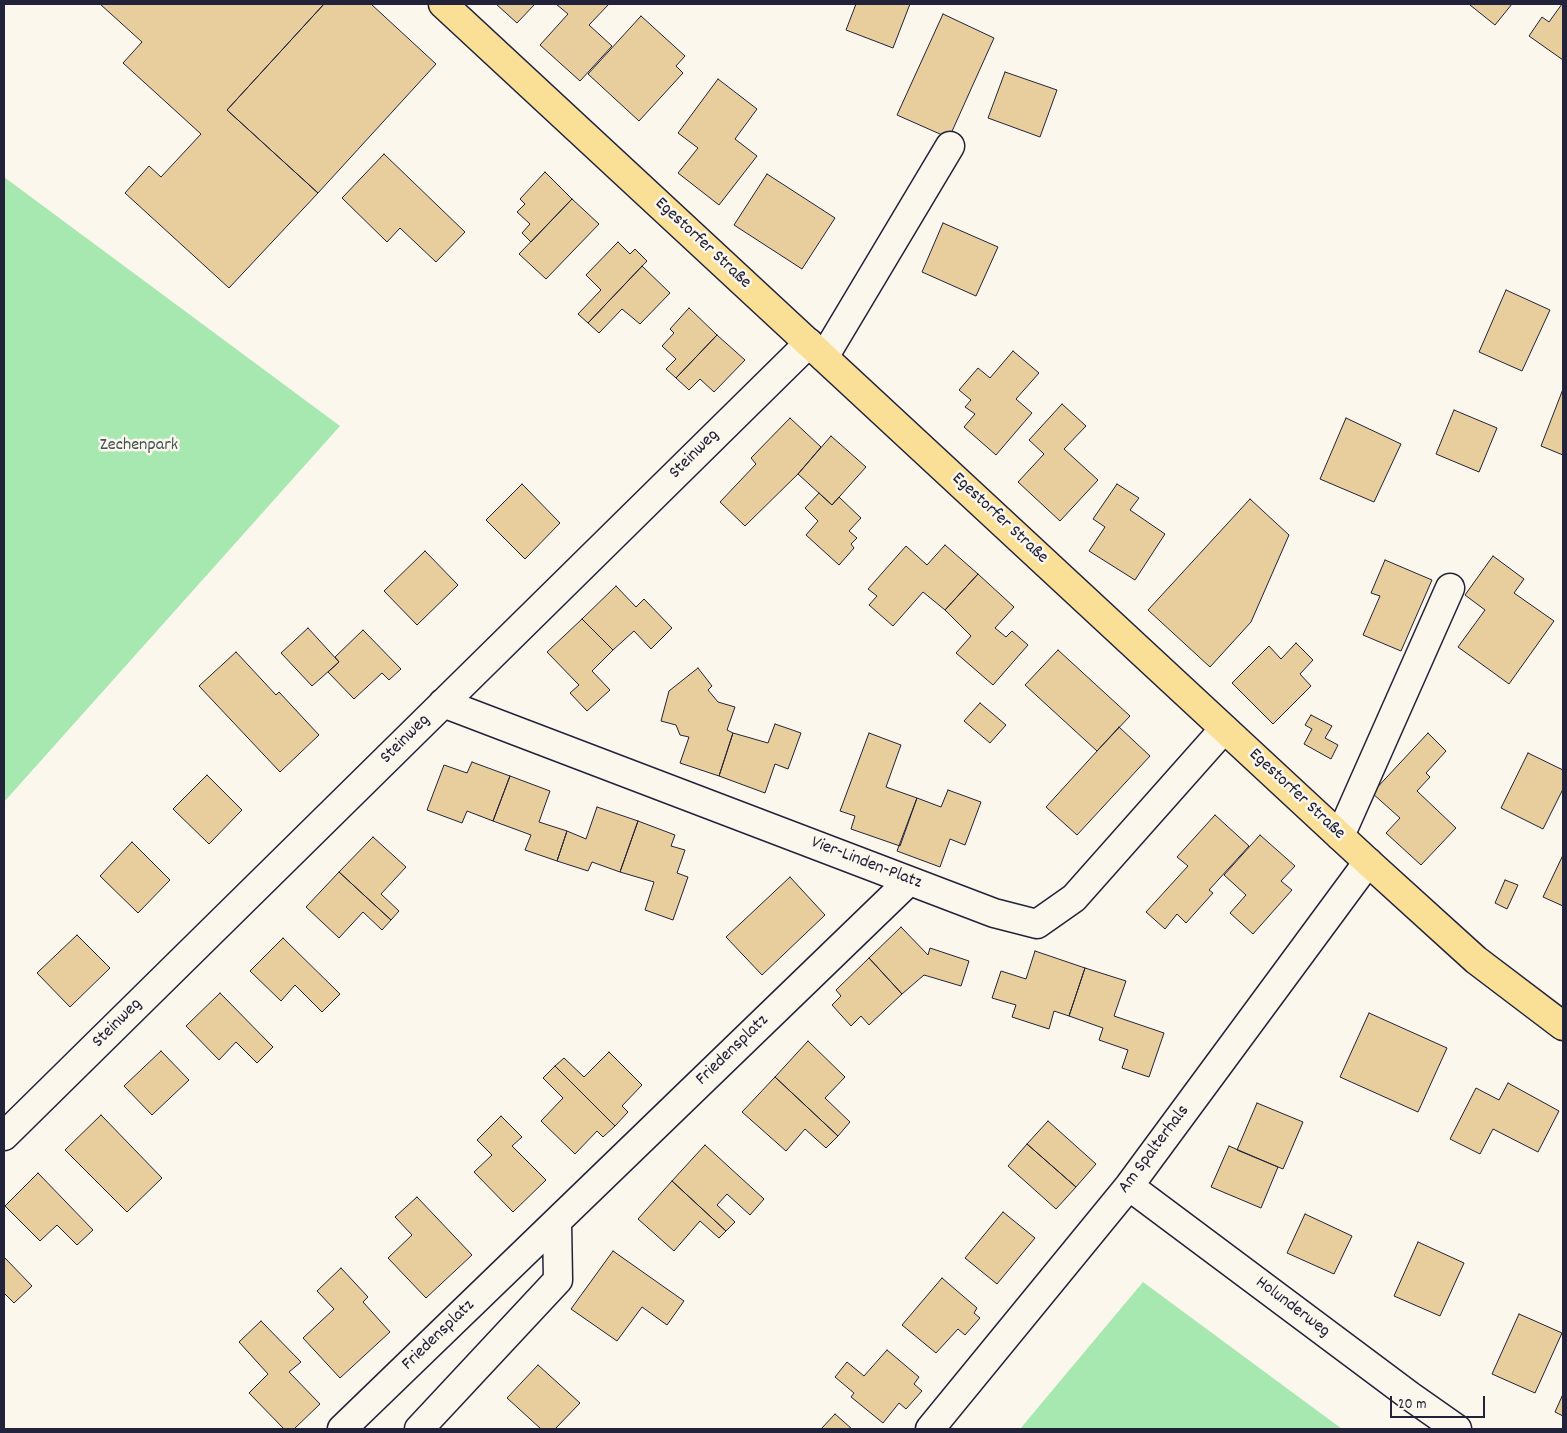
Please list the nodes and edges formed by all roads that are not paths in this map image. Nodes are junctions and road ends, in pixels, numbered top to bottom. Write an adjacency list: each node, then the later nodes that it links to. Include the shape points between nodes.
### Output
1 (443, 4): 3 (main road, Egestorfer Straße)
2 (950, 146): 3 (street, Steinweg)
3 (816, 350): 5 (street, Steinweg); 6 (main road, Egestorfer Straße)
4 (1450, 588): 7 (street)
5 (443, 703): 9 (street, Vier-Linden-Platz); 11 (street, Steinweg)
6 (1224, 729): 7 (main road, Egestorfer Straße); 9 (street, Vier-Linden-Platz, via 1074,898 1037,924 994,913)
7 (1340, 836): 8 (main road, Egestorfer Straße)
8 (1368, 862): 10 (main road, Egestorfer Straße, via 1476,960); 12 (street, Am Spalterhals)
9 (909, 881): 13 (street, Friedensplatz)
10 (1563, 1026)
11 (4, 1136)
12 (1129, 1186): 16 (street, Am Spalterhals); 17 (street, Holunderweg)
13 (557, 1222): 14 (street, Friedensplatz); 15 (street, via 558,1280)
14 (342, 1429)
15 (419, 1429)
16 (930, 1429)
17 (1457, 1429)

